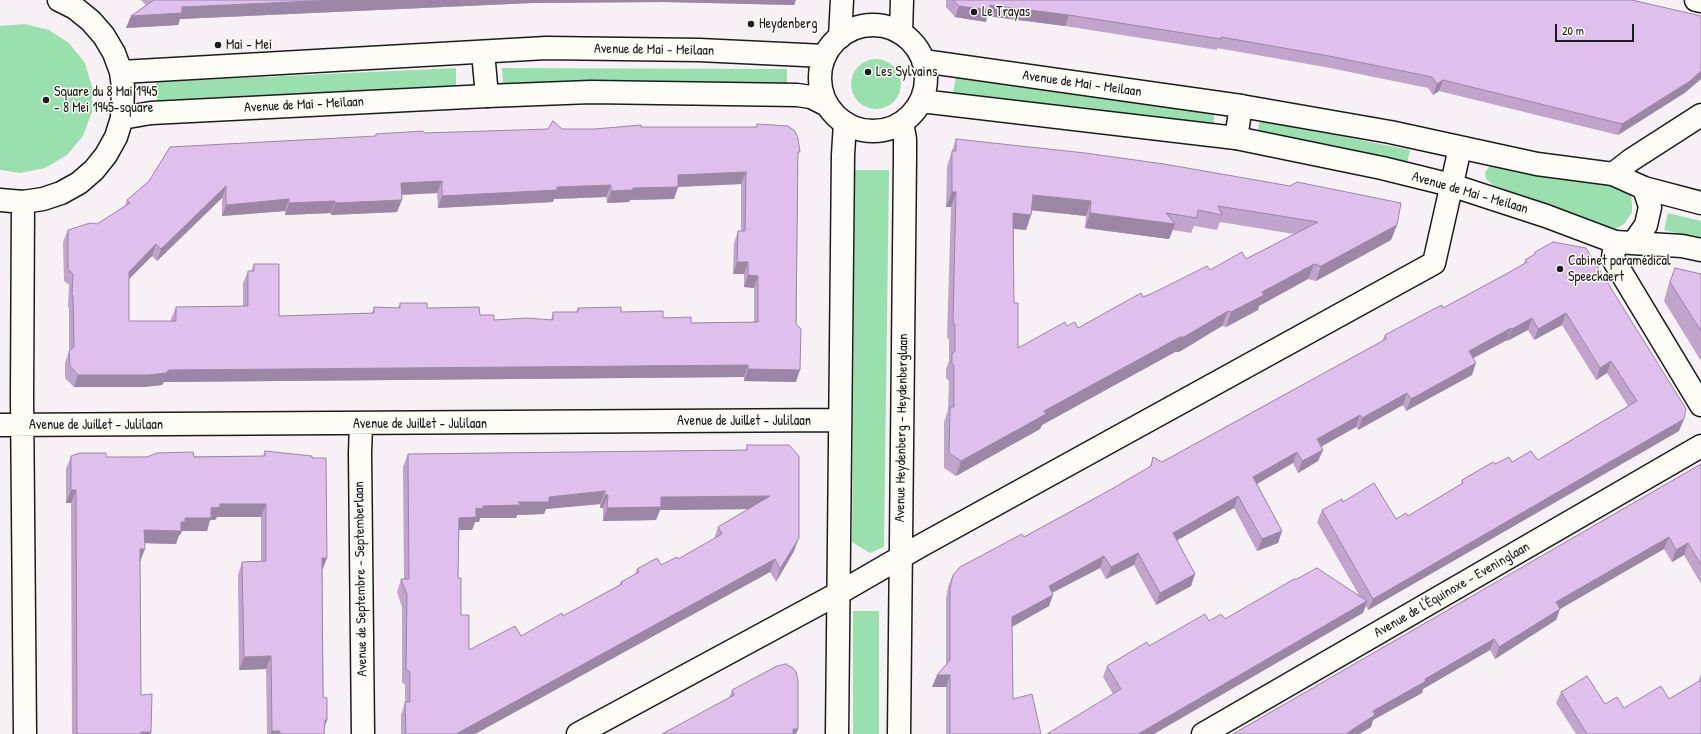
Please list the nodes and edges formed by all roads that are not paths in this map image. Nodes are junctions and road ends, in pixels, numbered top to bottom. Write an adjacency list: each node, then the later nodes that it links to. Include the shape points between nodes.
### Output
1 (59, 0): 11 (street, via 75,8 104,36)
2 (842, 0): 7 (street)
3 (902, 0): 6 (street)
4 (1696, 0): 5 (street)
5 (1701, 1)
6 (901, 34): 7 (street, Avenue de Mai - Meilaan, via 890,28 864,26); 10 (street, Avenue de Mai - Meilaan, via 914,46)
7 (840, 37): 9 (street, Avenue de Mai - Meilaan)
8 (483, 52): 9 (street, Avenue de Mai - Meilaan, via 546,48 699,50); 11 (street, Avenue de Mai - Meilaan); 12 (street)
9 (825, 56): 14 (street, Avenue de Mai - Meilaan, via 820,86)
10 (923, 61): 13 (street, Avenue de Mai - Meilaan, via 926,74); 15 (street, Avenue de Mai - Meilaan)
11 (121, 72): 17 (street)
12 (487, 96): 14 (street, Avenue de Mai - Meilaan, via 591,92 797,94 811,97); 17 (street, Avenue de Mai - Meilaan, via 151,113)
13 (921, 100): 19 (street, Avenue de Mai - Meilaan, via 910,117); 20 (street, Avenue de Mai - Meilaan)
14 (827, 105): 18 (street, Avenue de Mai - Meilaan)
15 (1241, 106): 20 (street); 21 (street, Avenue de Mai - Meilaan, via 1390,132)
16 (1701, 115): 22 (street, via 1630,160)
17 (122, 118): 26 (street, via 116,137 106,155 79,183 61,193)
18 (845, 123): 19 (street, Avenue de Mai - Meilaan, via 856,128 879,131); 31 (street)
19 (902, 123): 36 (street, Avenue Heydenberg - Heydenberglaan, via 905,157)
20 (1236, 138): 23 (street, Avenue de Mai - Meilaan)
21 (1460, 148): 22 (street, Avenue de Mai - Meilaan, via 1537,164); 23 (street)
22 (1614, 174): 24 (street, Avenue de Mai - Meilaan)
23 (1451, 185): 28 (street, Avenue de Mai - Meilaan); 36 (street, via 1434,263)
24 (1644, 188): 27 (street, Avenue de Mai - Meilaan); 28 (street, via 1650,207 1646,225)
25 (0, 200): 26 (street)
26 (23, 202): 34 (street)
27 (1701, 204)
28 (1624, 242): 29 (street, Avenue de Mai - Meilaan, via 1682,246); 30 (street, via 1613,259)
29 (1701, 250)
30 (1701, 405)
31 (840, 420): 32 (street, Avenue de Juillet - Julilaan); 37 (street)
32 (361, 424): 34 (street, Avenue de Juillet - Julilaan); 39 (street, Avenue de Septembre - Septemberlaan)
33 (0, 425): 34 (street, Avenue de Juillet - Julilaan)
34 (22, 425): 38 (street)
35 (1701, 446): 43 (street, Avenue de l'Équinoxe - Eveninglaan)
36 (900, 557): 37 (street); 42 (street, Avenue Heydenberg - Heydenberglaan)
37 (839, 593): 40 (street); 41 (street)
38 (25, 734)
39 (363, 734)
40 (578, 734)
41 (837, 734)
42 (899, 734)
43 (1204, 734)

